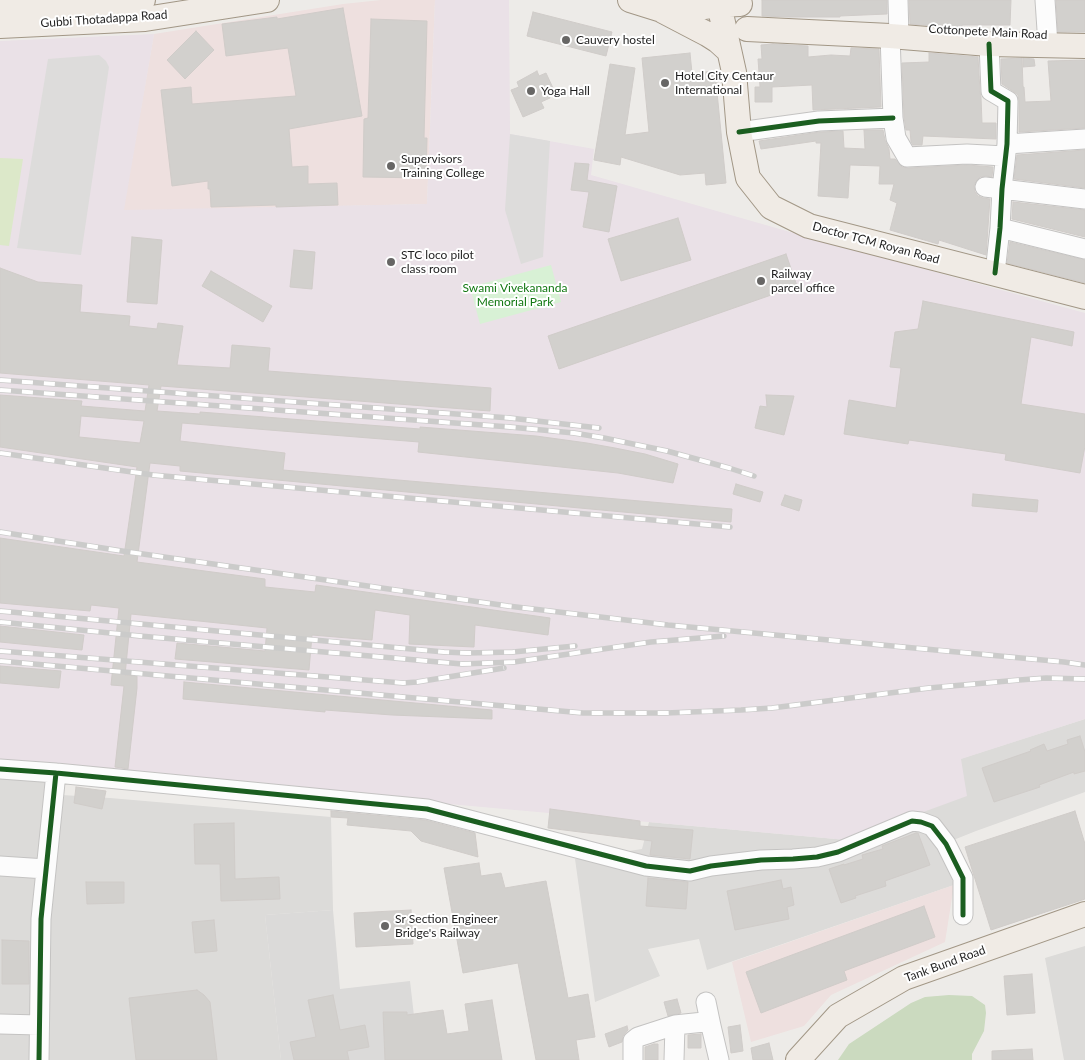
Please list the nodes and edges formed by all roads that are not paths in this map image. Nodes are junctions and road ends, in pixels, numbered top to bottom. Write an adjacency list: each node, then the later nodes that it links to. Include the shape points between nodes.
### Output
1 (143, 0): 7 (main road, Gubbi Thotadappa Road)
2 (266, 0): 9 (main road, Gubbi Thotadappa Road, via 145,18)
3 (630, 0): 8 (main road)
4 (898, 0): 11 (street)
5 (1046, 0): 13 (street)
6 (729, 2): 8 (main road, via 676,11); 10 (main road, via 746,20); 15 (main road, Doctor TCM Royan Road)
7 (0, 7)
8 (662, 10): 15 (main road, via 718,41)
9 (0, 26)
10 (747, 29): 11 (main road, Cottonpete Main Road); 15 (main road, via 742,51)
11 (895, 37): 12 (main road, Cottonpete Main Road); 16 (street)
12 (989, 44): 13 (main road, Cottonpete Main Road); 19 (street, via 991,91 1008,101)
13 (1048, 45): 14 (main road, Cottonpete Main Road)
14 (1085, 46)
15 (732, 62): 17 (main road, Doctor TCM Royan Road)
16 (893, 118): 17 (street, via 819,122); 19 (street, via 896,138 907,157)
17 (739, 132): 24 (main road, Doctor TCM Royan Road, via 748,178 771,207 809,226)
18 (1085, 139): 19 (street)
19 (1006, 150): 20 (street)
20 (994, 188): 21 (street); 22 (street)
21 (1085, 199)
22 (1000, 228): 23 (street); 24 (street)
23 (1085, 249)
24 (995, 273): 25 (main road, Doctor TCM Royan Road)
25 (1085, 297)
26 (0, 769): 27 (street)
27 (56, 773): 29 (street); 31 (street, via 427,809 646,866 690,871 753,861 817,857 838,852 912,821 921,822 932,826 946,844 963,878)
28 (0, 866): 29 (street)
29 (46, 869): 35 (street, via 41,919)
30 (1085, 914): 42 (main road, Tank Bund Road, via 904,978 838,1016)
31 (964, 916)
32 (1085, 921): 43 (main road, Tank Bund Road, via 907,984 842,1022)
33 (706, 1002): 37 (street)
34 (0, 1024): 35 (street)
35 (39, 1025): 38 (street)
36 (675, 1025): 37 (street, via 704,1022); 39 (street, via 633,1041); 40 (street)
37 (711, 1026): 41 (street)
38 (39, 1060)
39 (633, 1060)
40 (674, 1060)
41 (720, 1060)
42 (798, 1060)
43 (807, 1060)

